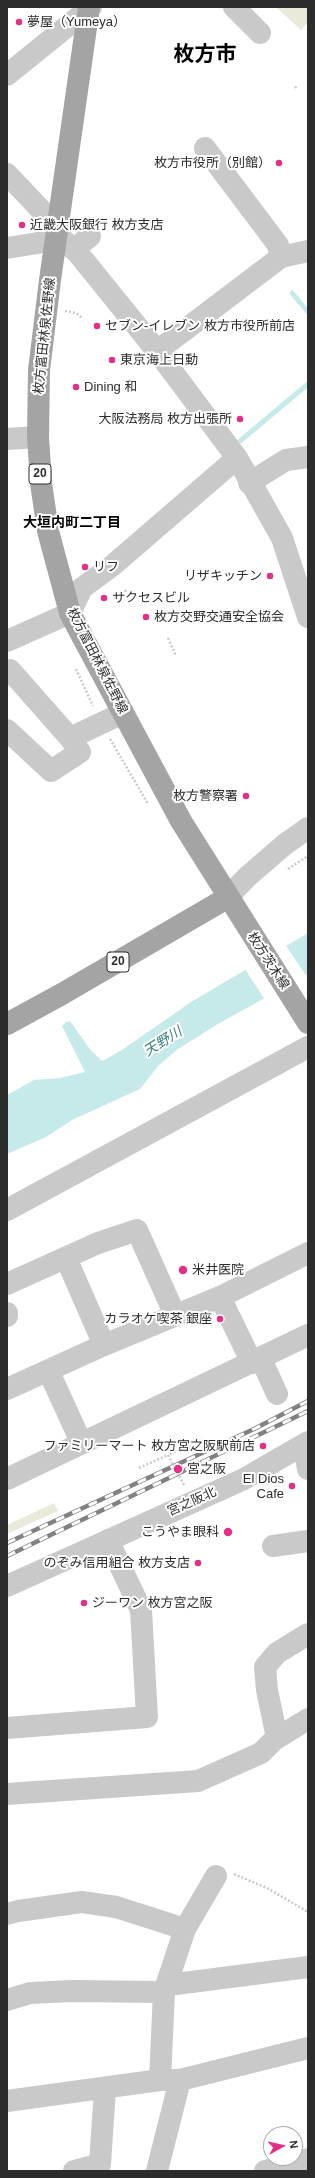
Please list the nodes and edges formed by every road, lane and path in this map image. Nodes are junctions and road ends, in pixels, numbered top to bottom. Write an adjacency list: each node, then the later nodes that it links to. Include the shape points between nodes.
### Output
1 (234, 7): 3 (street)
2 (90, 8): 4 (street); 9 (main road, 枚方富田林泉佐野線 / 20)
3 (260, 33)
4 (7, 75)
5 (297, 85): 6 (path)
6 (295, 88)
7 (205, 148): 12 (street, via 278,245)
8 (7, 174): 9 (street, via 42,211)
9 (57, 235): 10 (street, via 38,243); 15 (street, via 80,256); 16 (main road, 枚方富田林泉佐野線 / 20, via 40,370)
10 (7, 248)
11 (308, 251): 12 (street)
12 (281, 257): 15 (street)
13 (64, 311): 14 (path, via 77,312)
14 (82, 318)
15 (156, 351): 19 (street)
16 (38, 437): 17 (street); 23 (main road, 枚方富田林泉佐野線 / 20, via 46,520)
17 (7, 439)
18 (308, 457): 20 (street, via 286,460)
19 (236, 458): 20 (street); 23 (street, via 112,566 82,588)
20 (249, 483): 24 (street, via 282,538)
21 (125, 590): 22 (path)
22 (129, 598)
23 (70, 613): 26 (street); 29 (main road, 枚方富田林泉佐野線 / 20)
24 (308, 618)
25 (168, 638): 27 (path)
26 (7, 641)
27 (176, 656)
28 (7, 672): 31 (street, via 10,670)
29 (123, 713): 31 (street); 33 (main road, 枚方富田林泉佐野線 / 20, via 180,820)
30 (7, 730): 31 (street, via 51,771 80,752)
31 (70, 738)
32 (308, 828): 33 (street, via 246,877)
33 (227, 898): 34 (main road, 枚方茨木線); 35 (main road, 20)
34 (308, 1023)
35 (7, 1024)
36 (308, 1047): 37 (street)
37 (7, 1210)
38 (308, 1253): 41 (street)
39 (66, 1258): 40 (street); 43 (street, via 98,1243 137,1230); 46 (street)
40 (7, 1284)
41 (220, 1297): 43 (street); 47 (street)
42 (7, 1313): 44 (street)
43 (175, 1315): 46 (street)
44 (7, 1316)
45 (308, 1335): 47 (street)
46 (104, 1345): 48 (street)
47 (256, 1361): 50 (street); 52 (street)
48 (49, 1372): 49 (street); 52 (street)
49 (7, 1389)
50 (276, 1394)
51 (204, 1439): 54 (path)
52 (81, 1442): 57 (street)
53 (306, 1444): 56 (street); 59 (street, 宮之阪北, via 244,1479)
54 (168, 1455): 55 (path); 58 (path, via 184,1485)
55 (139, 1468)
56 (308, 1470)
57 (7, 1478)
58 (188, 1483)
59 (108, 1540): 62 (street, 宮之阪北); 65 (street, via 141,1610 147,1717)
60 (308, 1541): 61 (street)
61 (273, 1546)
62 (8, 1583)
63 (308, 1634): 66 (street, via 277,1653 265,1667)
64 (308, 1719): 66 (street)
65 (7, 1728)
66 (277, 1738): 67 (street, via 261,1753 198,1782)
67 (7, 1794)
68 (216, 1876): 69 (path, via 232,1873 267,1888); 71 (street)
69 (308, 1912)
70 (7, 1914): 71 (street, via 82,1902 116,1907)
71 (185, 1929): 73 (street)
72 (308, 1967): 73 (street)
73 (166, 1988): 74 (street, via 30,1993); 76 (street)
74 (7, 2000)
75 (308, 2048): 76 (street)
76 (170, 2080): 77 (street); 81 (street)
77 (105, 2089): 78 (street); 80 (street, via 100,2164)
78 (7, 2101)
79 (308, 2159): 82 (street)
80 (74, 2171)
81 (157, 2171)
82 (265, 2171)

